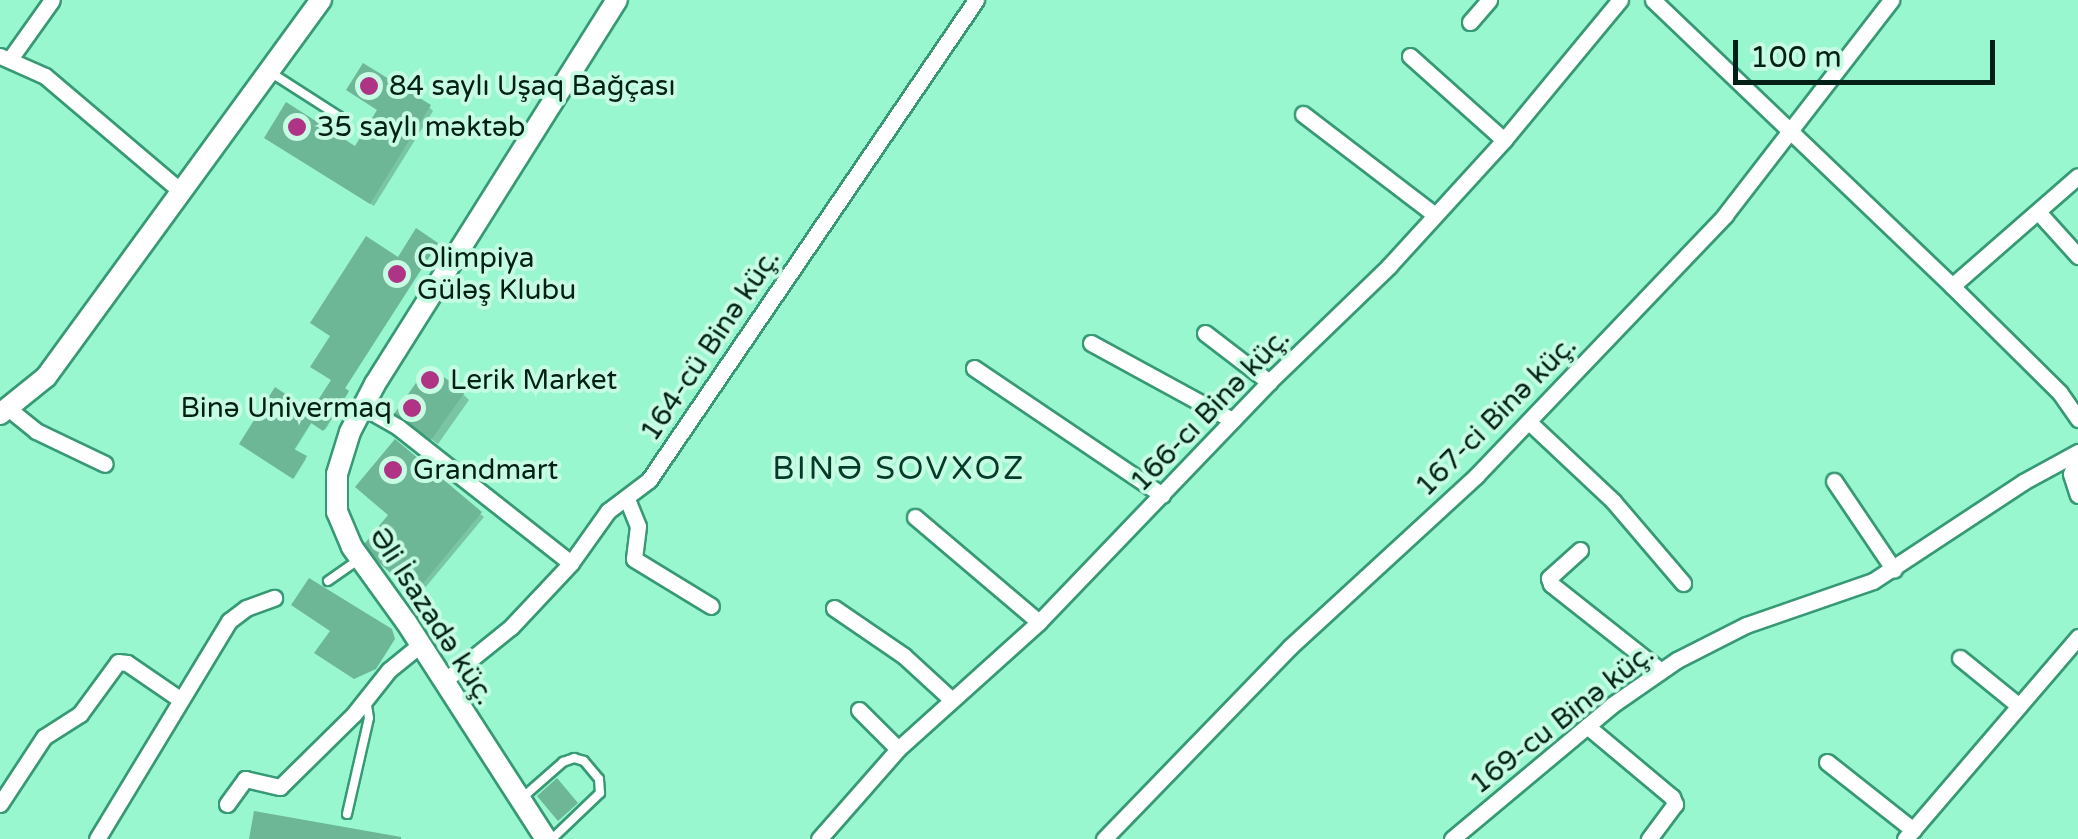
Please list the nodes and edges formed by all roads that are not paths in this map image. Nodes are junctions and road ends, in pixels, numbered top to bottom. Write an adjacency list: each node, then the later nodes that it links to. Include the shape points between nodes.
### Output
1 (52, 0): 11 (street)
2 (321, 0): 12 (street)
3 (618, 0): 27 (street, Əli İsazadə küç.)
4 (976, 0): 37 (street, 164-cü Binə küç., via 649,480)
5 (1489, 0): 9 (street)
6 (1620, 0): 16 (street, 166-cı Binə küç.)
7 (1653, 0): 15 (street)
8 (1892, 0): 15 (street, 167-ci Binə küç.)
9 (1470, 22)
10 (1410, 56): 16 (street)
11 (5, 57): 18 (street, via 44,76)
12 (270, 72): 14 (lane); 18 (street)
13 (1303, 114): 20 (street)
14 (340, 117)
15 (1792, 133): 22 (street); 31 (street, 167-ci Binə küç., via 1725,215)
16 (1504, 140): 20 (street, 166-cı Binə küç.)
17 (2078, 176): 19 (street)
18 (182, 192): 28 (street, via 38,388)
19 (2040, 214): 21 (street); 22 (street)
20 (1435, 215): 26 (street, 166-cı Binə küç.)
21 (2078, 256)
22 (1952, 286): 29 (street)
23 (1205, 333): 26 (street)
24 (1092, 343): 30 (street)
25 (974, 368): 36 (street)
26 (1269, 382): 30 (street, 166-cı Binə küç.)
27 (363, 407): 40 (street, Əli İsazadə küç., via 342,454 336,493); 41 (street)
28 (4, 412): 33 (street)
29 (2078, 419)
30 (1232, 420): 36 (street, 166-cı Binə küç.)
31 (1529, 422): 44 (street, via 1613,501); 70 (street, 167-ci Binə küç., via 1238,698)
32 (2078, 454): 35 (street, via 2072,474); 42 (street, 169-cu Binə küç., via 2023,482)
33 (106, 464)
34 (1834, 481): 42 (street)
35 (2078, 494)
36 (1162, 496): 48 (street, 166-cı Binə küç.)
37 (627, 499): 41 (street, 164-cü Binə küç., via 608,511); 46 (street, via 637,520 634,559)
38 (915, 518): 48 (street)
39 (1580, 550): 52 (street, via 1548,578 1550,584)
40 (359, 559): 43 (lane); 50 (street, Əli İsazadə küç.)
41 (571, 563): 53 (street, 164-cü Binə küç., via 510,627)
42 (1894, 570): 52 (street, 169-cu Binə küç., via 1725,633)
43 (328, 582)
44 (1684, 583)
45 (274, 598): 54 (street, via 229,621)
46 (711, 606)
47 (834, 608): 56 (street, via 904,656)
48 (1039, 622): 56 (street, 166-cı Binə küç.)
49 (2078, 638): 57 (street)
50 (421, 644): 53 (street, Əli İsazadə küç.); 55 (street)
51 (1960, 658): 57 (street)
52 (1661, 671): 59 (street, 169-cu Binə küç.)
53 (444, 681): 62 (street, Əli İsazadə küç.)
54 (182, 700): 63 (street, via 118,662 80,714 44,736); 67 (street)
55 (366, 700): 64 (street, via 280,787 245,779); 65 (lane, via 370,718)
56 (952, 700): 60 (street, 166-cı Binə küç.)
57 (2019, 706): 66 (street)
58 (859, 710): 60 (street)
59 (1587, 726): 71 (street, 169-cu Binə küç.); 72 (street, via 1672,797 1675,804)
60 (898, 749): 69 (street, 166-cı Binə küç.)
61 (1827, 762): 66 (street)
62 (519, 801): 68 (street, Əli İsazadə küç.); 68 (lane, via 568,759 592,770 600,794)
63 (0, 804)
64 (227, 804)
65 (347, 814)
66 (1909, 834)
67 (97, 839)
68 (549, 839)
69 (819, 839)
70 (1104, 839)
71 (1452, 839)
72 (1649, 839)

